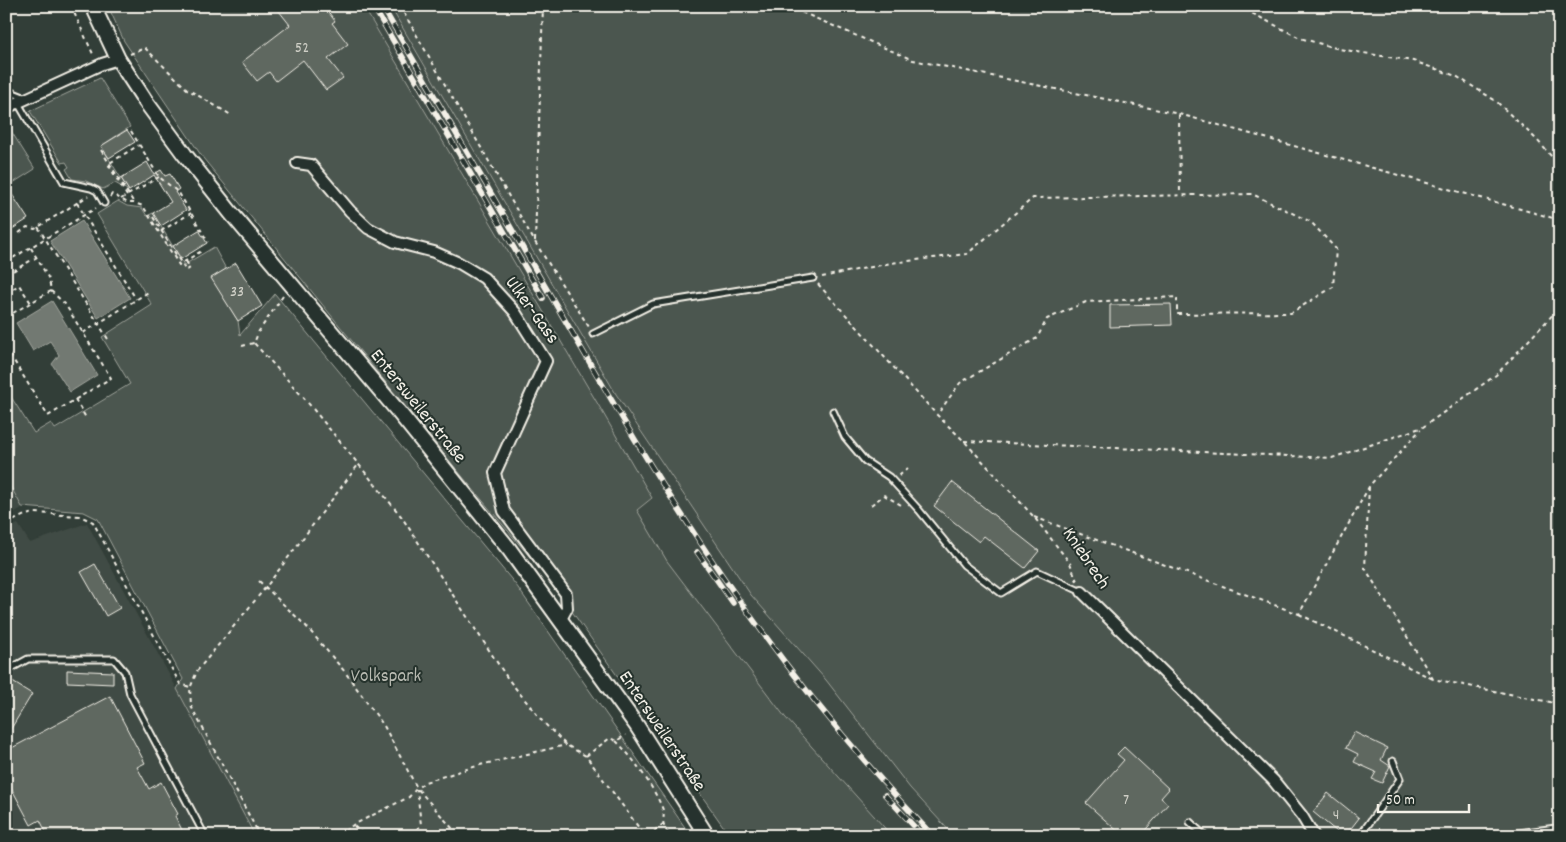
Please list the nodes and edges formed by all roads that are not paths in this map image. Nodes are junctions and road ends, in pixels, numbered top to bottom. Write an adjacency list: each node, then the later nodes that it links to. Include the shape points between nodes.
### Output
1 (94, 6): 2 (main road, Entersweilerstraße)
2 (118, 59): 4 (street); 13 (main road, Entersweilerstraße, via 151,110 225,206 397,410)
3 (6, 90): 4 (lane)
4 (28, 99): 5 (street)
5 (18, 103): 6 (street); 8 (lane, via 64,182 97,191)
6 (6, 108)
7 (297, 163): 13 (street, Ulker-Gass, via 311,165 368,228 395,242 434,252 484,278 515,312 546,361 495,473 504,511 566,594 567,608)
8 (104, 203)
9 (813, 278): 10 (lane, via 653,304)
10 (593, 334)
11 (833, 411): 12 (lane, via 845,436 865,461 889,476 964,565 1001,593 1037,571)
12 (1082, 592): 21 (street, Kniebrech, via 1273,780)
13 (561, 619): 19 (main road, Entersweilerstraße, via 637,726)
14 (6, 671): 18 (lane, via 28,659 114,659 125,672 130,694)
15 (1393, 761): 22 (lane, via 1400,779)
16 (1190, 822): 20 (lane)
17 (1560, 830): 23 (street)
18 (205, 836)
19 (707, 836)
20 (1205, 836)
21 (1314, 836)
22 (1360, 836)
23 (1515, 836)

